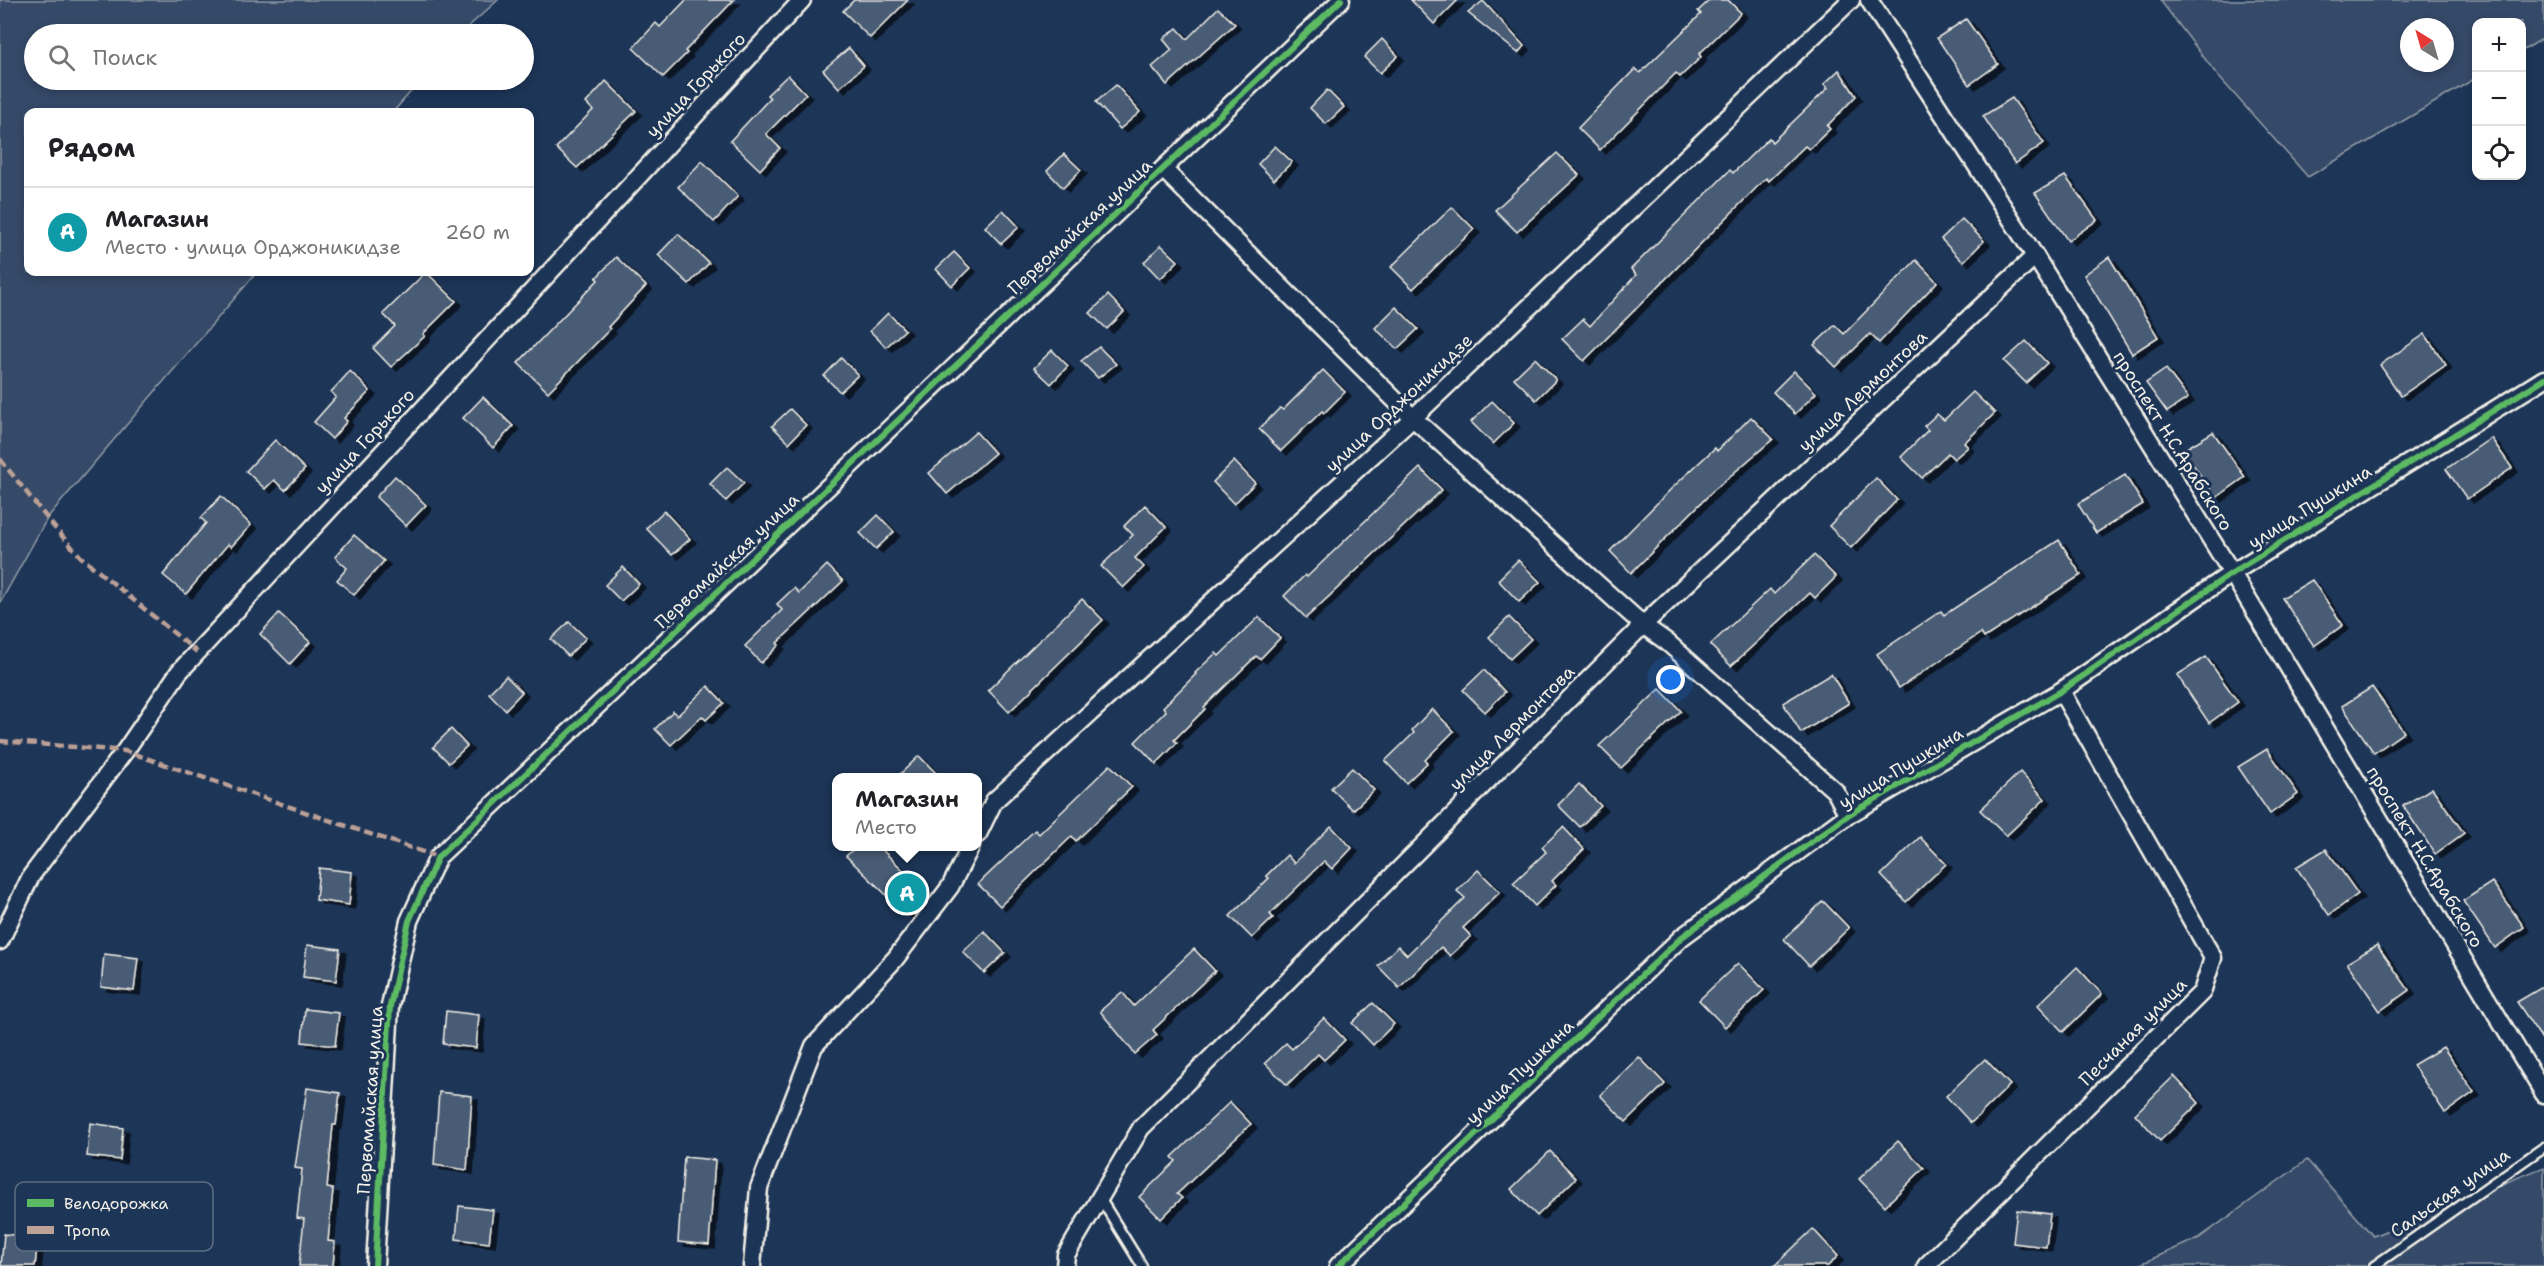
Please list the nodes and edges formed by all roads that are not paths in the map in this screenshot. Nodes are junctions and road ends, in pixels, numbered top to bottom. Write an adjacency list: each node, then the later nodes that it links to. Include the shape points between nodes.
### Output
1 (802, 0): 15 (street, улица Горького, via 179,672 32,876)
2 (1341, 0): 5 (street, Первомайская улица)
3 (1851, 0): 8 (street, улица Орджоникидзе)
4 (1869, 0): 6 (street, проспект Н.С.Арабского)
5 (1163, 169): 8 (street); 19 (street, Первомайская улица, via 438,856 409,921 390,1006)
6 (2035, 256): 9 (street, проспект Н.С.Арабского); 10 (street, улица Лермонтова)
7 (2544, 379): 9 (street, улица Пушкина)
8 (1413, 418): 10 (street); 13 (street, улица Орджоникидзе, via 994,801)
9 (2232, 573): 11 (street, улица Пушкина); 16 (street, проспект Н.С.Арабского)
10 (1643, 625): 12 (street, via 1835,791); 18 (street, улица Лермонтова, via 1141,1128)
11 (2061, 691): 12 (street, улица Пушкина); 24 (street, Песчаная улица, via 2213,958 2202,992)
12 (1848, 815): 23 (street, улица Пушкина, via 1682,937)
13 (982, 826)
14 (968, 851): 20 (street, via 950,888 895,959 814,1046 759,1188)
15 (0, 941)
16 (2544, 1094)
17 (2544, 1147): 25 (lane, Сальская улица)
18 (1100, 1198): 21 (street, улица Лермонтова, via 1066,1255); 22 (lane)
19 (375, 1266)
20 (752, 1266)
21 (1065, 1266)
22 (1142, 1266)
23 (1338, 1266)
24 (1926, 1266)
25 (2374, 1266)

